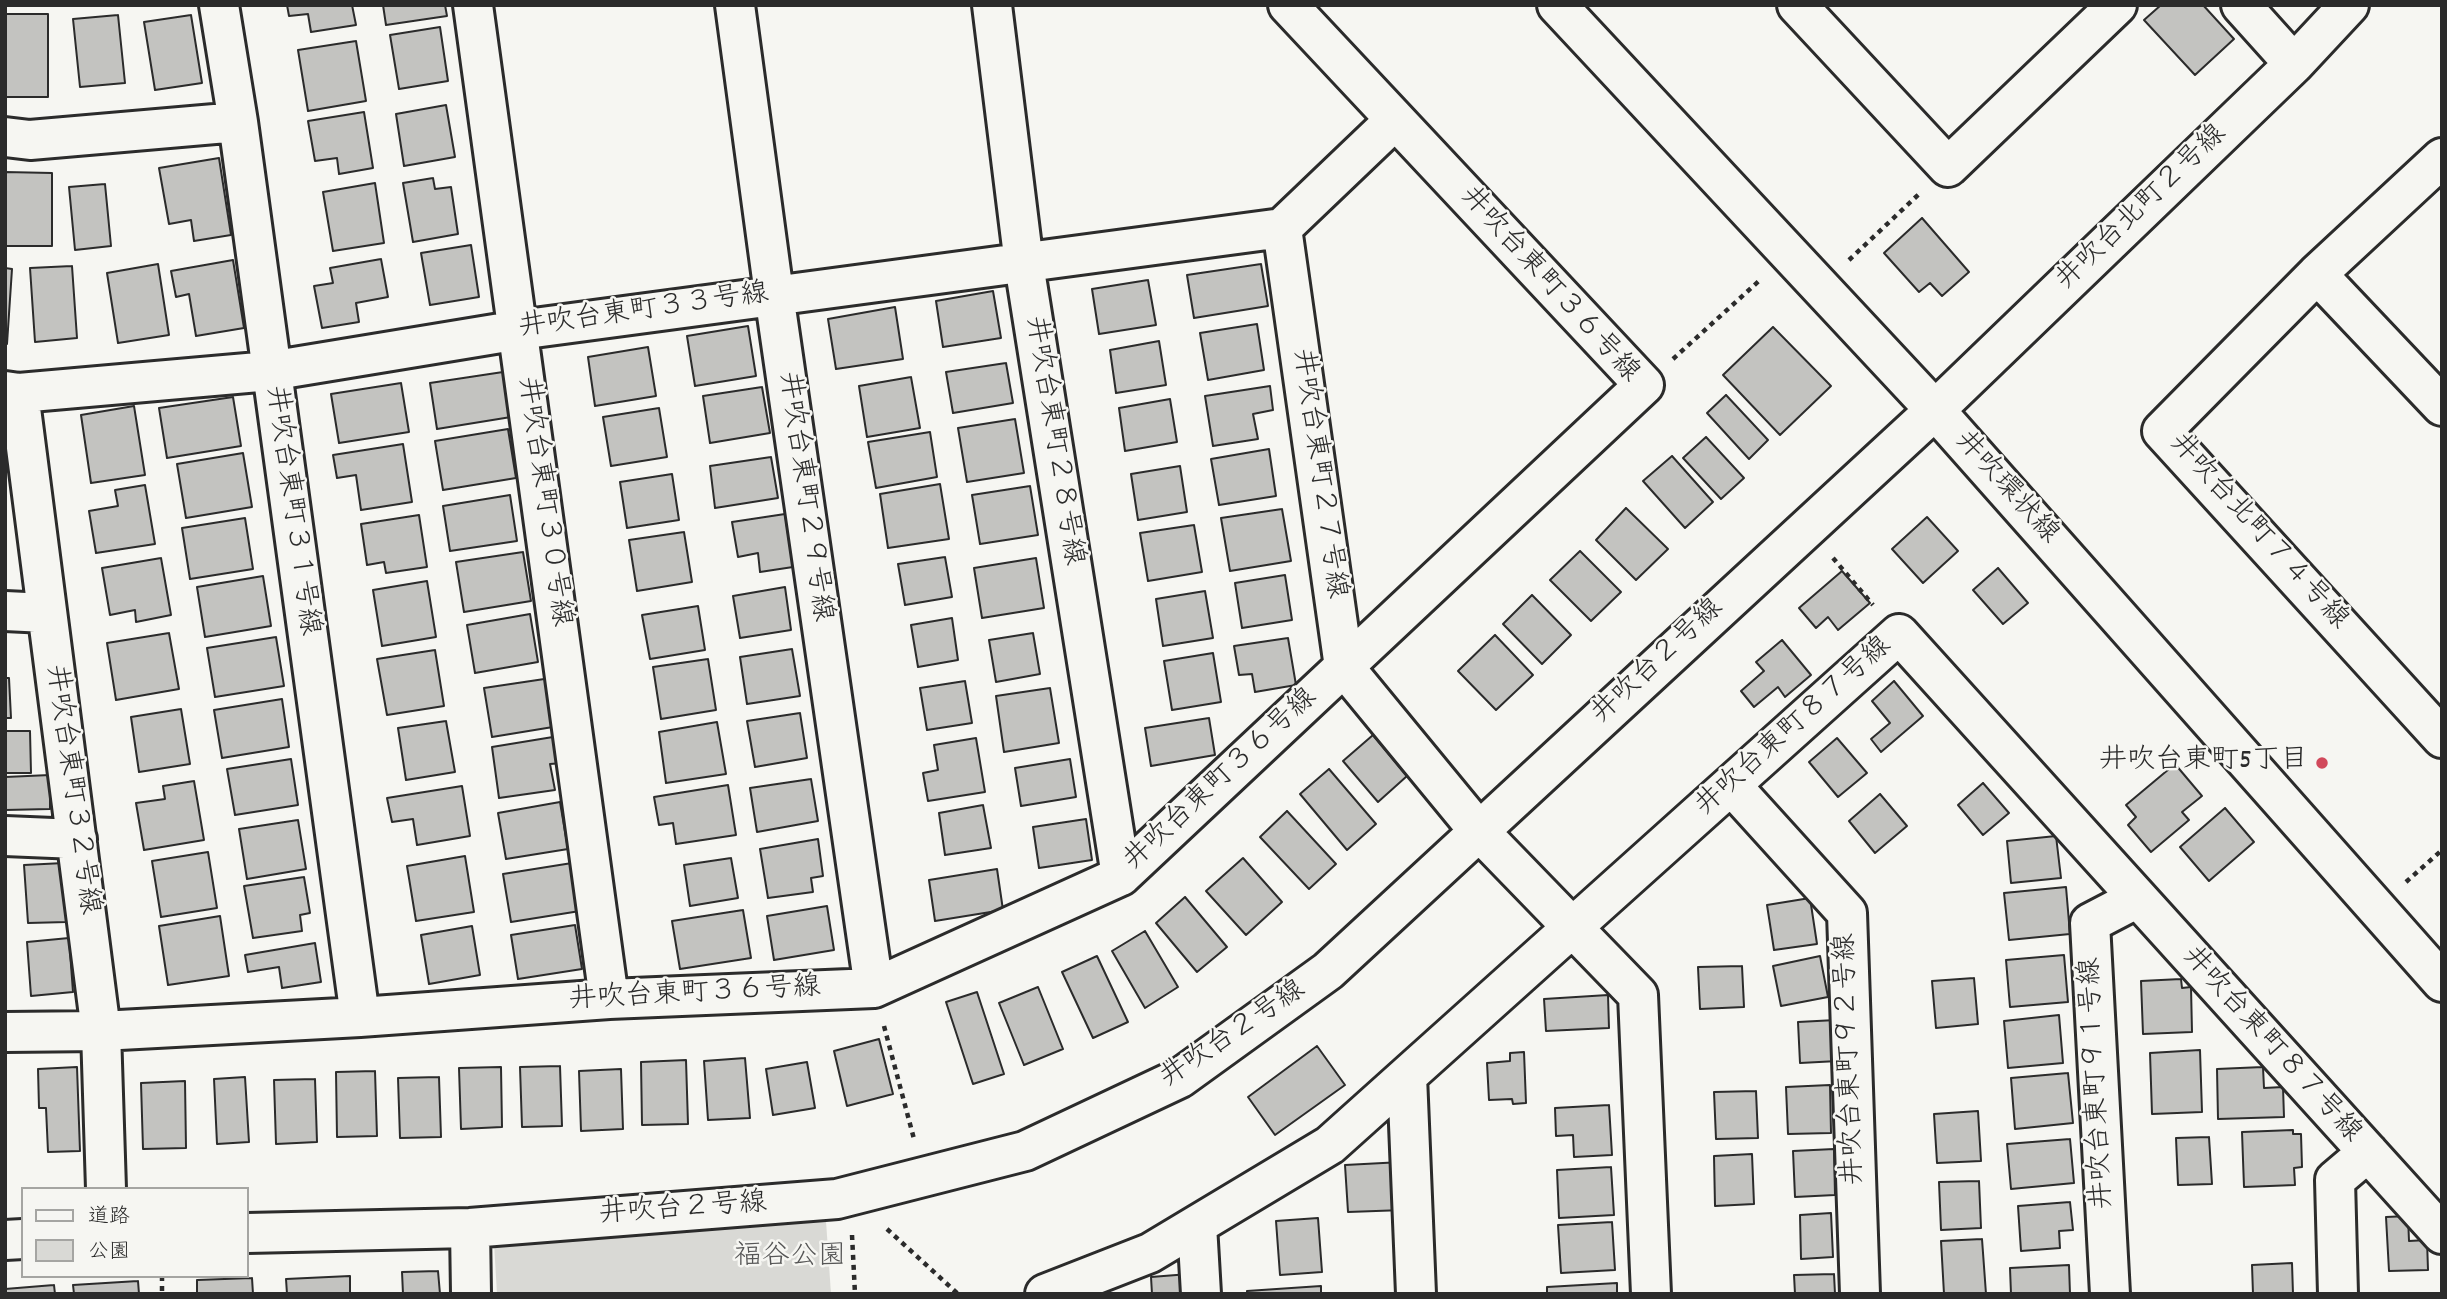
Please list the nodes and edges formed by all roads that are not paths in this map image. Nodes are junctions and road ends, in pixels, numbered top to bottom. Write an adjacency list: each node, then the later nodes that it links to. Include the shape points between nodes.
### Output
1 (219, 5): 13 (street, 井吹台東町３１号線)
2 (473, 5): 20 (street, 井吹台東町３０号線)
3 (735, 5): 19 (street, 井吹台東町２９号線)
4 (992, 5): 17 (street, 井吹台東町２８号線)
5 (1288, 5): 12 (street, 井吹台東町３６号線)
6 (1557, 5): 24 (street, 井吹環状線)
7 (1797, 5): 8 (street, via 1948,167)
8 (2117, 5)
9 (2241, 5): 11 (street)
10 (2349, 5): 11 (street, 井吹台北町２号線)
11 (2294, 64): 24 (street, 井吹台北町２号線)
12 (1395, 120): 16 (street); 27 (street, 井吹台東町３６号線, via 1644,385)
13 (238, 122): 14 (street, via 30,140); 21 (street, 井吹台東町３１号線)
14 (5, 136)
15 (2442, 158): 18 (street, 井吹台北町７４号線)
16 (1282, 228): 17 (street, 井吹台東町３３号線); 27 (street, 井吹台東町２７号線)
17 (1024, 264): 19 (street, 井吹台東町３３号線); 33 (street, 井吹台東町２８号線)
18 (2317, 274): 23 (street); 28 (street, 井吹台北町７４号線, via 2162,431)
19 (774, 294): 20 (street, 井吹台東町３３号線); 37 (street, 井吹台東町２９号線)
20 (519, 330): 21 (street, 井吹台東町３３号線); 38 (street, 井吹台東町３０号線)
21 (270, 371): 22 (street, 井吹台東町３３号線); 39 (street, 井吹台東町３１号線)
22 (12, 392): 26 (street, 井吹台東町３２号線)
23 (2442, 406)
24 (1935, 410): 30 (street, 井吹台２号線); 36 (street, 井吹環状線)
25 (5, 611): 26 (street)
26 (46, 613): 32 (street, 井吹台東町３２号線)
27 (1344, 667): 30 (street); 33 (street, 井吹台東町３６号線)
28 (2442, 738)
29 (1731, 785): 34 (street, 井吹台東町８７号線, via 1899,634); 35 (street, 井吹台東町８７号線); 54 (street, 井吹台東町９２号線, via 1847,913)
30 (1478, 830): 35 (street); 46 (street, 井吹台２号線, via 1328,971 1180,1078 1025,1151 837,1199)
31 (5, 836): 32 (street)
32 (77, 839): 40 (street, 井吹台東町３２号線)
33 (1121, 876): 37 (street, 井吹台東町３６号線)
34 (2136, 899): 43 (street, 井吹台東町８７号線); 55 (street, 井吹台東町９１号線, via 2090,923)
35 (1572, 929): 42 (street, 井吹台東町８７号線); 53 (street, via 1638,995)
36 (2442, 982)
37 (874, 988): 38 (street, 井吹台東町３６号線)
38 (609, 999): 39 (street, 井吹台東町３６号線)
39 (360, 1017): 40 (street, 井吹台東町３６号線)
40 (101, 1031): 41 (street, 井吹台東町３６号線); 44 (street, 井吹台東町３２号線)
41 (5, 1032)
42 (1407, 1076): 45 (street, 井吹台東町８７号線, via 1330,1145); 52 (street)
43 (2368, 1152): 48 (street, 井吹台東町８７号線); 56 (street, via 2335,1180)
44 (106, 1187)
45 (1197, 1225): 50 (street, 井吹台東町８７号線, via 1150,1253); 51 (street)
46 (470, 1228): 47 (street, 井吹台２号線); 49 (street)
47 (248, 1233)
48 (2442, 1234)
49 (471, 1294)
50 (1045, 1294)
51 (1201, 1294)
52 (1416, 1294)
53 (1650, 1294)
54 (1860, 1294)
55 (2110, 1294)
56 (2338, 1294)

